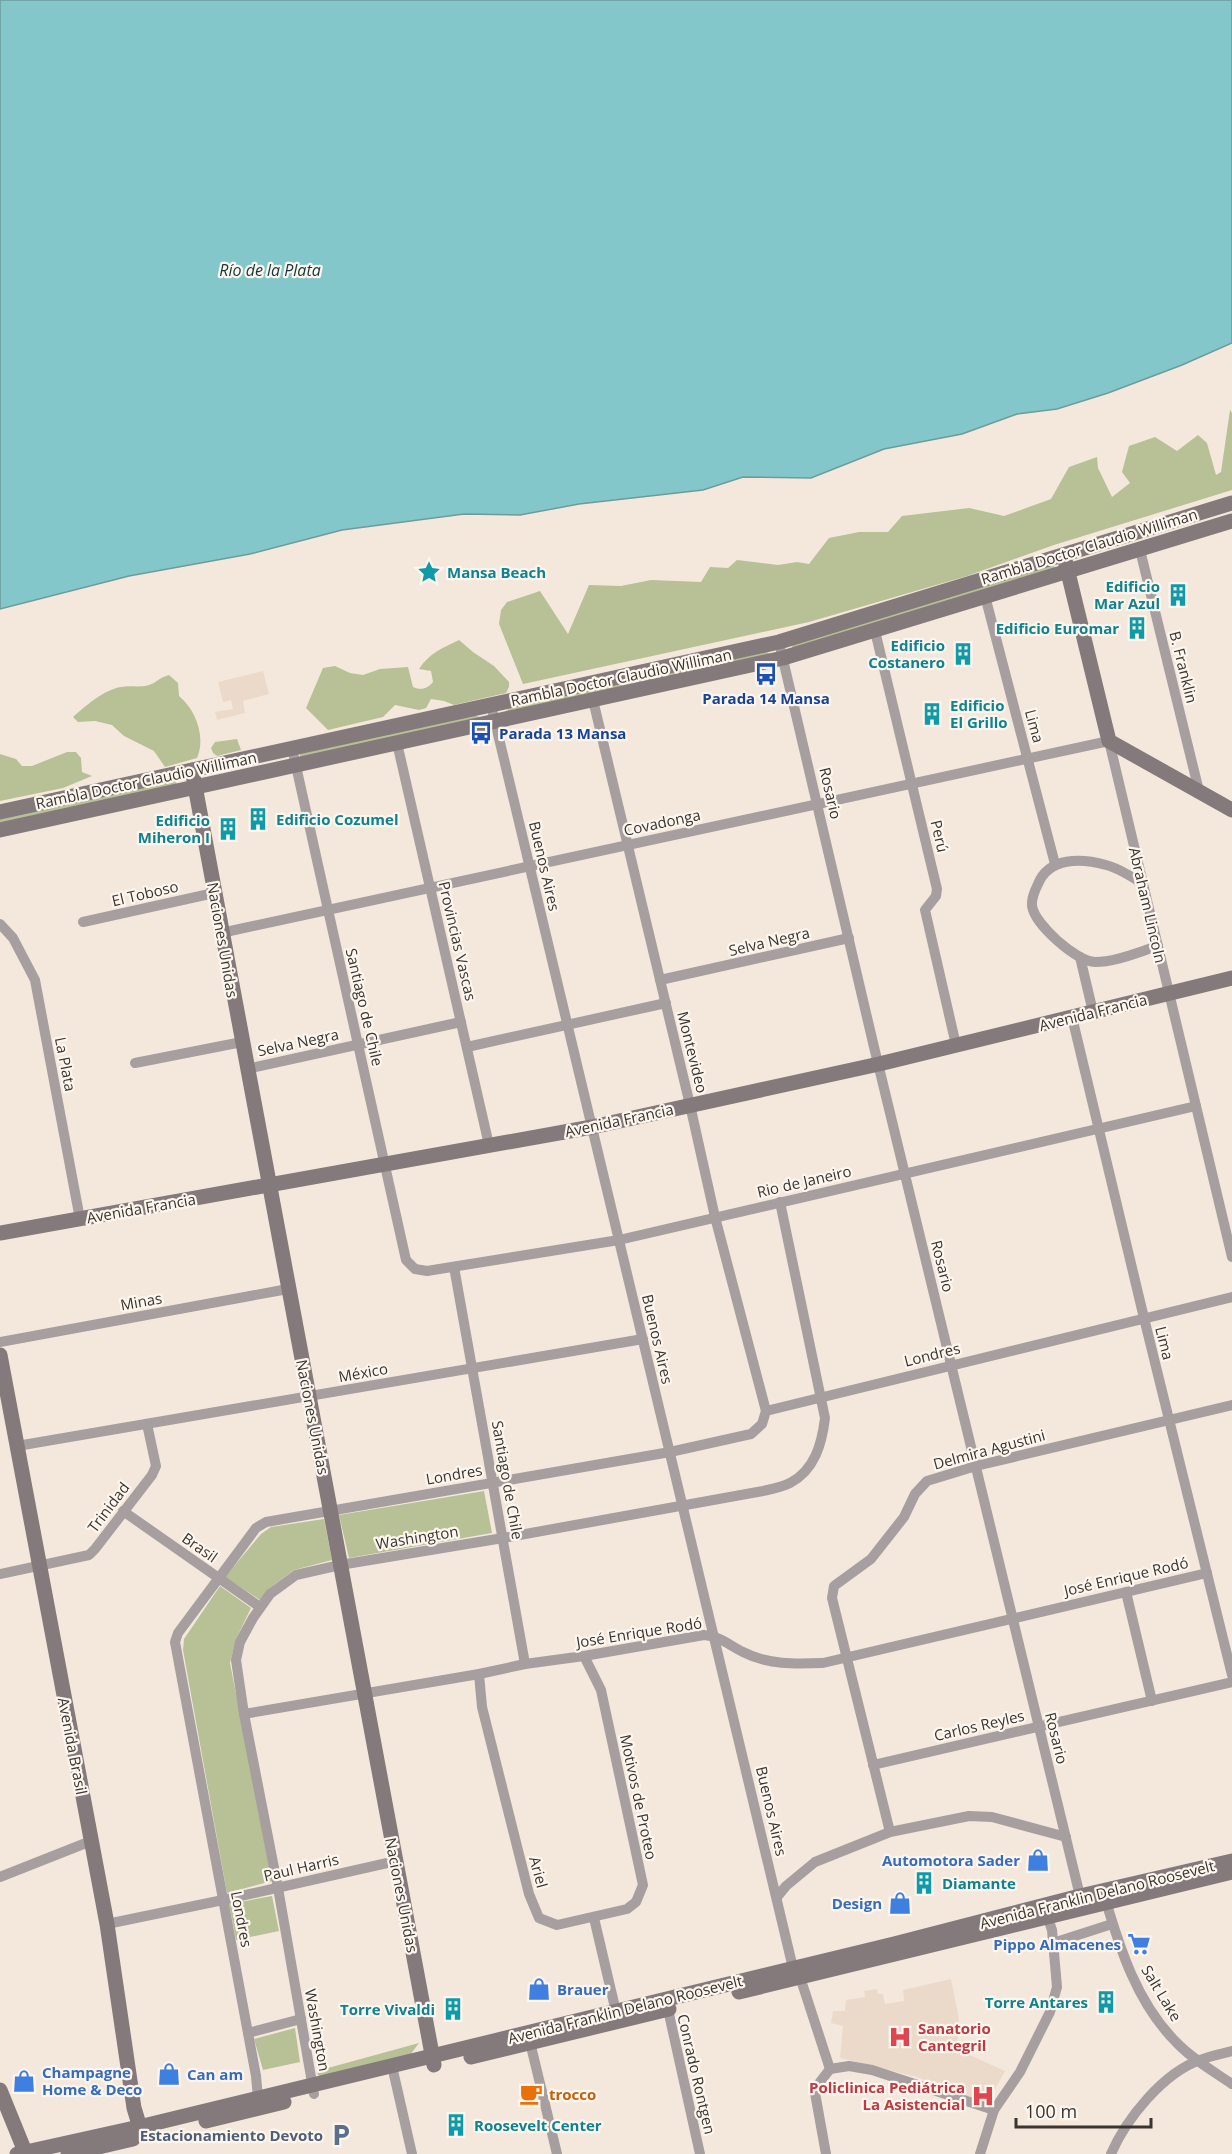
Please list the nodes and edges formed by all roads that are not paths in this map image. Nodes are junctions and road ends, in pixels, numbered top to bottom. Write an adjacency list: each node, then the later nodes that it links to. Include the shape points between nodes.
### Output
1 (1232, 503): 4 (main road, Rambla Doctor Claudio Williman)
2 (1232, 520): 3 (main road, Rambla Doctor Claudio Williman)
3 (1140, 550): 5 (main road, Rambla Doctor Claudio Williman); 21 (street, B. Franklin)
4 (1063, 554): 5 (main road, Abraham Lincoln); 8 (main road, Rambla Doctor Claudio Williman)
5 (1068, 570): 6 (main road, Rambla Doctor Claudio Williman); 13 (main road, Abraham Lincoln)
6 (986, 596): 7 (main road, Rambla Doctor Claudio Williman); 16 (street, Lima)
7 (875, 631): 9 (main road, Rambla Doctor Claudio Williman); 19 (street, Perú)
8 (779, 642): 9 (street, Rosario); 11 (main road, Rambla Doctor Claudio Williman)
9 (783, 658): 10 (main road, Rambla Doctor Claudio Williman); 22 (street, Rosario)
10 (593, 700): 12 (main road, Rambla Doctor Claudio Williman); 26 (street, Montevideo)
11 (491, 705): 12 (street, Buenos Aires); 15 (main road, Rambla Doctor Claudio Williman)
12 (495, 722): 14 (main road, Rambla Doctor Claudio Williman); 28 (street, Buenos Aires)
13 (1109, 741): 16 (street, Covadonga); 21 (main road); 29 (street, Abraham Lincoln)
14 (397, 743): 17 (main road, Rambla Doctor Claudio Williman); 30 (street, Provincias Vascas)
15 (292, 748): 17 (street, Santiago de Chile); 18 (main road, Rambla Doctor Claudio Williman)
16 (1028, 759): 19 (street, Covadonga); 27 (street, Lima)
17 (296, 765): 20 (main road, Rambla Doctor Claudio Williman); 32 (street, Santiago de Chile)
18 (192, 770): 20 (main road, Naciones Unidas); 24 (main road, Rambla Doctor Claudio Williman)
19 (912, 784): 22 (street, Covadonga); 49 (street, Perú, via 937,889 925,910)
20 (196, 787): 25 (main road, Rambla Doctor Claudio Williman); 31 (main road, Naciones Unidas)
21 (1199, 791): 23 (main road)
22 (818, 804): 26 (street, Covadonga); 36 (street, Rosario)
23 (1232, 810)
24 (0, 812)
25 (0, 830)
26 (628, 845): 28 (street, Covadonga); 40 (street, Montevideo)
27 (1055, 864): 29 (street, via 1078,861 1107,865); 38 (street, via 1043,873 1032,906 1054,937)
28 (530, 866): 30 (street, Covadonga); 46 (street, Buenos Aires)
29 (1143, 884): 37 (street, Abraham Lincoln)
30 (431, 888): 32 (street, Covadonga); 45 (street, Provincias Vascas)
31 (214, 893): 33 (street, El Toboso); 35 (main road, Naciones Unidas)
32 (328, 910): 35 (street, Covadonga); 48 (street, Santiago de Chile)
33 (83, 922)
34 (0, 924): 64 (street, La Plata, via 13,938 35,980)
35 (221, 933): 47 (main road, Naciones Unidas)
36 (849, 938): 40 (street, Selva Negra); 52 (street, Rosario)
37 (1158, 946): 38 (street, via 1094,962); 41 (street, Abraham Lincoln)
38 (1080, 957): 43 (street)
39 (1232, 978): 41 (main road, Avenida Francia)
40 (660, 980): 42 (street, Montevideo)
41 (1169, 994): 43 (main road, Avenida Francia); 55 (street, Abraham Lincoln)
42 (666, 1003): 46 (street); 54 (street, Montevideo)
43 (1093, 1012): 44 (main road, Avenida Francia)
44 (1072, 1017): 49 (main road, Avenida Francia); 57 (street, Lima)
45 (461, 1022): 48 (street, Selva Negra); 50 (street, Provincias Vascas)
46 (568, 1024): 50 (street); 56 (street, Buenos Aires)
47 (242, 1042): 51 (street, Selva Negra); 53 (main road, Naciones Unidas)
48 (358, 1044): 53 (street, Selva Negra); 59 (street, Santiago de Chile)
49 (956, 1045): 52 (main road, Avenida Francia)
50 (467, 1047): 58 (street, Provincias Vascas)
51 (135, 1063)
52 (879, 1064): 54 (main road, Avenida Francia); 60 (street, Rosario)
53 (247, 1069): 61 (main road, Naciones Unidas)
54 (690, 1105): 56 (main road, Avenida Francia); 63 (street, Montevideo)
55 (1196, 1106): 57 (street, Rio de Janeiro); 67 (street, Abraham Lincoln)
56 (592, 1127): 58 (main road, Avenida Francia); 66 (street, Buenos Aires)
57 (1098, 1129): 60 (street, Rio de Janeiro); 72 (street, Lima)
58 (489, 1145): 59 (main road, Avenida Francia)
59 (385, 1164): 61 (main road, Avenida Francia); 69 (street, Santiago de Chile, via 406,1260)
60 (905, 1173): 62 (street, Rio de Janeiro); 76 (street, Rosario)
61 (269, 1185): 64 (main road, Avenida Francia); 70 (main road, Naciones Unidas)
62 (780, 1202): 63 (street, Rio de Janeiro); 80 (street, Washington)
63 (715, 1218): 66 (street, Rio de Janeiro); 82 (street, Montevideo)
64 (80, 1219): 65 (main road, Avenida Francia)
65 (0, 1233)
66 (619, 1240): 68 (street, Rio de Janeiro); 73 (street, Buenos Aires)
67 (1232, 1257)
68 (454, 1267): 69 (street, Rio de Janeiro); 77 (street, Santiago de Chile)
69 (415, 1269)
70 (288, 1289): 74 (street, Minas); 79 (main road, Naciones Unidas)
71 (1232, 1297): 72 (street, Londres)
72 (1144, 1318): 76 (street, Londres); 83 (street, Lima)
73 (643, 1339): 77 (street, México); 86 (street, Buenos Aires)
74 (0, 1342)
75 (0, 1355): 78 (main road, Avenida Brasil)
76 (951, 1365): 80 (street, Londres); 87 (street, Rosario)
77 (472, 1368): 79 (street, México); 88 (street, Santiago de Chile)
78 (3, 1392): 85 (main road, Avenida Brasil)
79 (309, 1396): 84 (street, México); 90 (main road, Naciones Unidas)
80 (820, 1397): 82 (street, Londres); 89 (street, Washington, via 825,1418 822,1442 811,1464 791,1482)
81 (1232, 1405): 83 (street, Delmira Agustini)
82 (766, 1411): 86 (street, Londres, via 762,1424 751,1434)
83 (1169, 1420): 87 (street, Delmira Agustini); 95 (street, Lima)
84 (147, 1424): 85 (street, México); 91 (street, Trinidad, via 156,1466)
85 (17, 1446): 94 (main road, Avenida Brasil)
86 (670, 1452): 88 (street, Londres); 89 (street, Buenos Aires)
87 (976, 1466): 100 (street, Rosario); 103 (street, Delmira Agustini, via 927,1481 871,1559 834,1586 832,1598)
88 (493, 1482): 90 (street, Londres); 92 (street, Santiago de Chile)
89 (683, 1506): 92 (street, Washington); 101 (street, Buenos Aires)
90 (330, 1510): 93 (main road, Naciones Unidas); 97 (street, Londres, via 256,1527)
91 (123, 1511): 94 (street, Trinidad, via 89,1555); 97 (street, Brasil)
92 (503, 1538): 93 (street, Washington); 104 (street, Santiago de Chile)
93 (340, 1565): 99 (street, Washington, via 296,1575 270,1594); 108 (main road, Naciones Unidas)
94 (39, 1566): 96 (street, Trinidad); 115 (main road, Avenida Brasil)
95 (1207, 1573): 98 (street, José Enrique Rodó); 106 (street, Lima)
96 (0, 1574)
97 (218, 1577): 99 (street, Brasil); 124 (street, Londres, via 175,1642)
98 (1126, 1592): 100 (street, José Enrique Rodó); 109 (street)
99 (260, 1607): 110 (street, Washington, via 240,1642 236,1660)
100 (1013, 1618): 103 (street, José Enrique Rodó); 111 (street, Rosario)
101 (714, 1636): 102 (street, José Enrique Rodó); 103 (street, José Enrique Rodó, via 744,1653 792,1665); 122 (street, Buenos Aires)
102 (584, 1656): 104 (street, José Enrique Rodó); 126 (street, Motivos de Proteo, via 601,1690 643,1885 636,1902 627,1909)
103 (847, 1658): 112 (street, Delmira Agustini)
104 (525, 1664): 105 (street, José Enrique Rodó)
105 (479, 1674): 108 (street, José Enrique Rodó); 126 (street, Ariel, via 482,1707 536,1912 539,1918 557,1925)
106 (1232, 1675)
107 (1232, 1682): 109 (street, Carlos Reyles)
108 (365, 1694): 110 (street, José Enrique Rodó); 116 (main road, Naciones Unidas)
109 (1152, 1701): 111 (street, Carlos Reyles)
110 (244, 1714): 120 (street, Washington)
111 (1039, 1727): 112 (street, Carlos Reyles); 114 (street, Rosario)
112 (873, 1765): 113 (street, Delmira Agustini)
113 (890, 1832): 114 (street, via 969,1816 1000,1819); 122 (street, via 815,1862)
114 (1066, 1837): 121 (street, Rosario)
115 (91, 1841): 119 (street); 127 (main road, Avenida Brasil)
116 (396, 1861): 120 (street, Paul Harris); 137 (main road, Naciones Unidas)
117 (1232, 1861): 123 (main road, Avenida Franklin Delano Roosevelt)
118 (1232, 1872): 123 (main road, Avenida Franklin Delano Roosevelt)
119 (0, 1877)
120 (278, 1888): 124 (street, Paul Harris); 133 (street, Washington)
121 (1080, 1896): 123 (main road, Avenida Franklin Delano Roosevelt); 125 (main road, Avenida Franklin Delano Roosevelt)
122 (777, 1897): 130 (street, Buenos Aires)
123 (1105, 1897): 125 (main road, Avenida Franklin Delano Roosevelt); 128 (street, Salt Lake)
124 (223, 1900): 127 (street, Paul Harris); 134 (street, Londres)
125 (1046, 1912): 129 (street); 130 (main road, Avenida Franklin Delano Roosevelt)
126 (594, 1918): 132 (street)
127 (107, 1924): 147 (main road, Avenida Brasil, via 134,2108)
128 (1112, 1924): 129 (street); 138 (street, Salt Lake, via 1135,1982 1156,2018)
129 (1053, 1943): 145 (street, via 1057,1987 1050,2012 1020,2072)
130 (797, 1973): 131 (main road, Avenida Franklin Delano Roosevelt); 139 (street, Buenos Aires)
131 (667, 2005): 132 (main road, Avenida Franklin Delano Roosevelt); 152 (street, Conrado Rontgen)
132 (617, 2016): 135 (main road, Avenida Franklin Delano Roosevelt)
133 (301, 2019): 134 (street); 142 (street, Washington)
134 (248, 2032): 144 (street, Londres)
135 (529, 2038): 137 (main road, Avenida Franklin Delano Roosevelt); 151 (street)
136 (1232, 2051): 138 (street)
137 (434, 2060): 140 (main road, Avenida Franklin Delano Roosevelt)
138 (1198, 2060): 141 (street, Salt Lake); 155 (street, via 1176,2073 1138,2108)
139 (830, 2069): 145 (street, via 849,2066 872,2070); 153 (street, via 815,2093)
140 (393, 2070): 142 (main road, Avenida Franklin Delano Roosevelt); 150 (street)
141 (1232, 2084)
142 (313, 2089): 144 (main road, Avenida Franklin Delano Roosevelt); 147 (main road, Avenida Franklin Delano Roosevelt)
143 (0, 2090): 146 (main road)
144 (258, 2098): 147 (main road, Avenida Franklin Delano Roosevelt)
145 (994, 2110): 154 (street)
146 (5, 2115): 148 (main road)
147 (141, 2132): 148 (main road, Avenida Franklin Delano Roosevelt); 149 (main road, Avenida Franklin Delano Roosevelt)
148 (22, 2153)
149 (68, 2154)
150 (412, 2154)
151 (557, 2154)
152 (700, 2154)
153 (826, 2154)
154 (980, 2154)
155 (1111, 2154)

